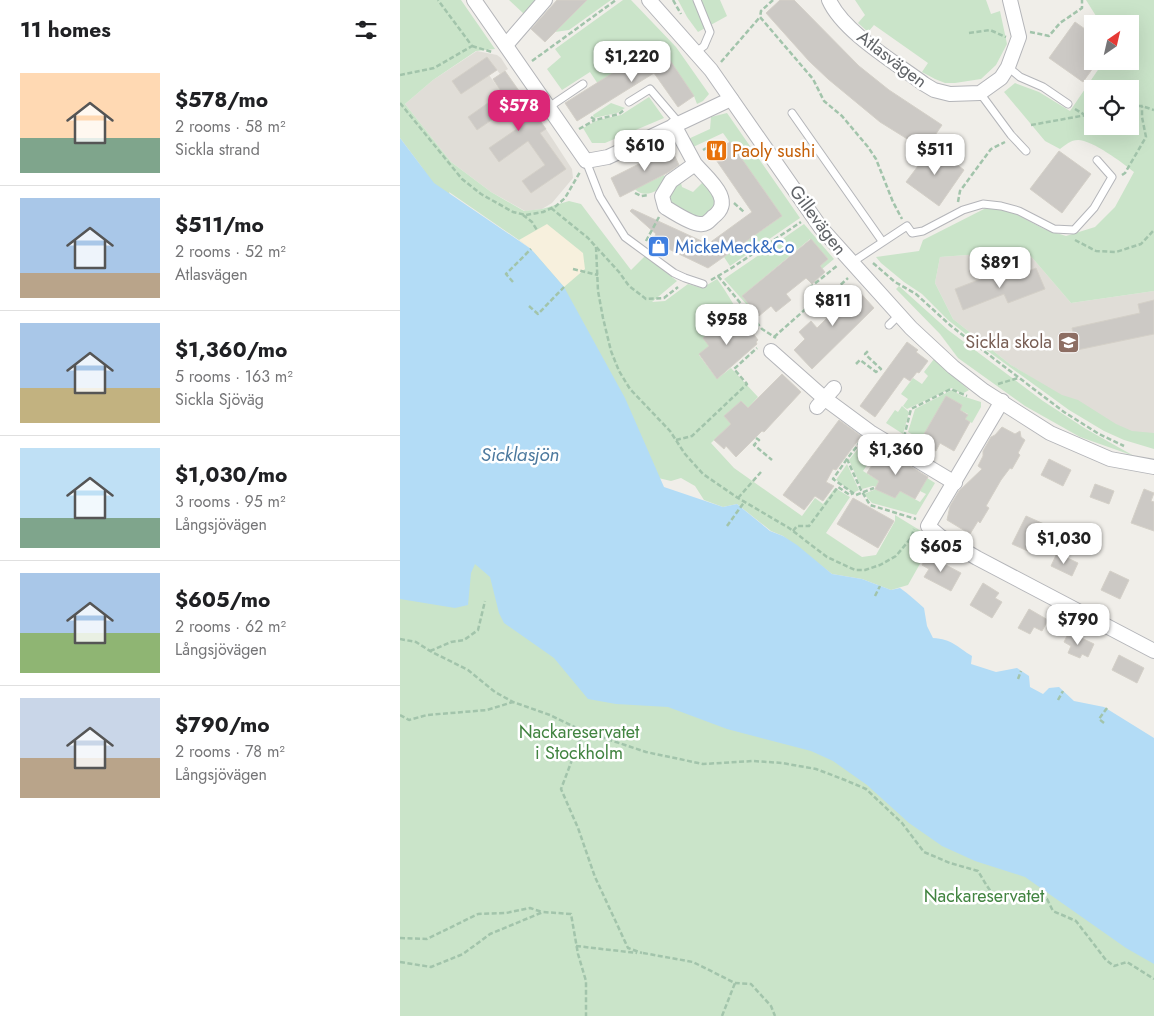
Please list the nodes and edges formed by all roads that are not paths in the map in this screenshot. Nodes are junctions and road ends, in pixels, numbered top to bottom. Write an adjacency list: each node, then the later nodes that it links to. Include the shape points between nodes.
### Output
1 (474, 0): 7 (street)
2 (545, 0): 7 (street)
3 (649, 0): 8 (street, Gillevägen)
4 (697, 0): 8 (lane, via 710,32)
5 (829, 0): 11 (street, Atlasvägen, via 859,36 934,90 950,94)
6 (1010, 0): 9 (street, via 1019,37)
7 (503, 49): 15 (street, via 523,68)
8 (700, 49): 12 (street, Gillevägen)
9 (1008, 67): 11 (street, via 1001,78); 14 (lane)
10 (583, 84): 15 (lane)
11 (980, 93): 18 (lane)
12 (732, 99): 17 (street); 23 (street, Gillevägen, via 821,228)
13 (629, 102): 17 (lane, via 650,89)
14 (1068, 104)
15 (550, 107): 19 (street)
16 (792, 113): 22 (lane)
17 (677, 124): 19 (street, via 608,156); 21 (street)
18 (1026, 151)
19 (586, 160): 24 (lane, via 600,197 625,237 685,278)
20 (1097, 160): 22 (lane, via 1112,176 1094,208 1074,230 1054,229 1019,211 983,204 963,210 923,231 912,233 907,226)
21 (695, 164): 21 (street, via 671,180 662,196 665,207 698,224 705,224 720,212 723,203 720,193)
22 (882, 241): 23 (lane)
23 (851, 264): 26 (street, Gillevägen, via 894,320 984,391)
24 (703, 284)
25 (770, 344): 28 (street, via 825,398 870,432)
26 (1002, 401): 27 (street, Gillevägen, via 1050,433 1110,459); 28 (street)
27 (1154, 467)
28 (955, 483): 29 (street, via 928,526 932,531)
29 (1154, 651)

